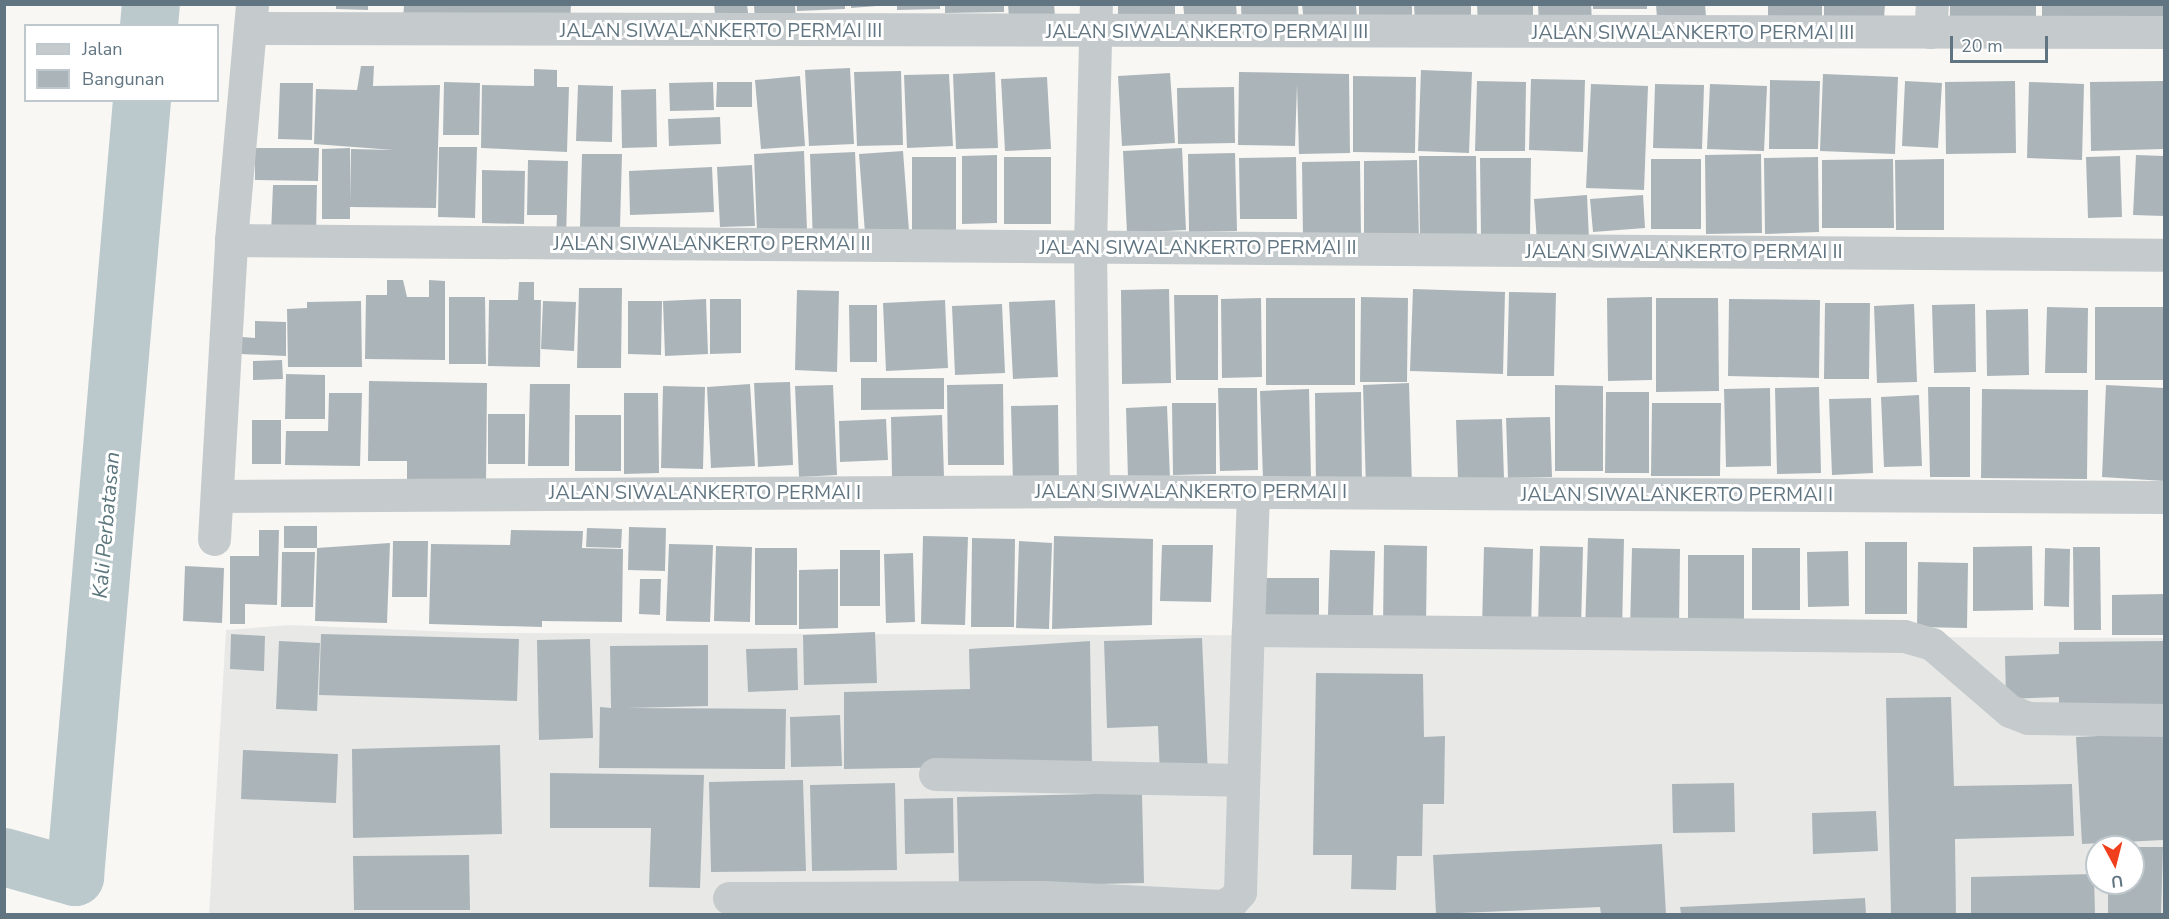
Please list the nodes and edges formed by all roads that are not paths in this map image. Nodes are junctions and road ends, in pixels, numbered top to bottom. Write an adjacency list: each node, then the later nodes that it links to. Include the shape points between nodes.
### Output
1 (251, 16): 2 (street, JALAN SIWALANKERTO PERMAI III); 5 (street)
2 (1096, 18): 3 (street, JALAN SIWALANKERTO PERMAI III); 6 (street)
3 (1931, 18): 4 (street, JALAN SIWALANKERTO PERMAI III)
4 (2164, 32)
5 (231, 240): 6 (street, JALAN SIWALANKERTO PERMAI II); 10 (street)
6 (1090, 246): 7 (street, JALAN SIWALANKERTO PERMAI II); 8 (street)
7 (2164, 255)
8 (1093, 491): 9 (street, JALAN SIWALANKERTO PERMAI I); 10 (street, JALAN SIWALANKERTO PERMAI I)
9 (1253, 492): 11 (street, JALAN SIWALANKERTO PERMAI I); 13 (street)
10 (217, 496): 12 (street)
11 (2164, 497)
12 (214, 539)
13 (1248, 630): 14 (street, via 1904,636 1932,644 2010,711 2028,718); 16 (street)
14 (2164, 720)
15 (935, 774): 16 (street)
16 (1242, 780): 17 (street, via 1239,892 1222,906 1044,897)
17 (729, 898)

